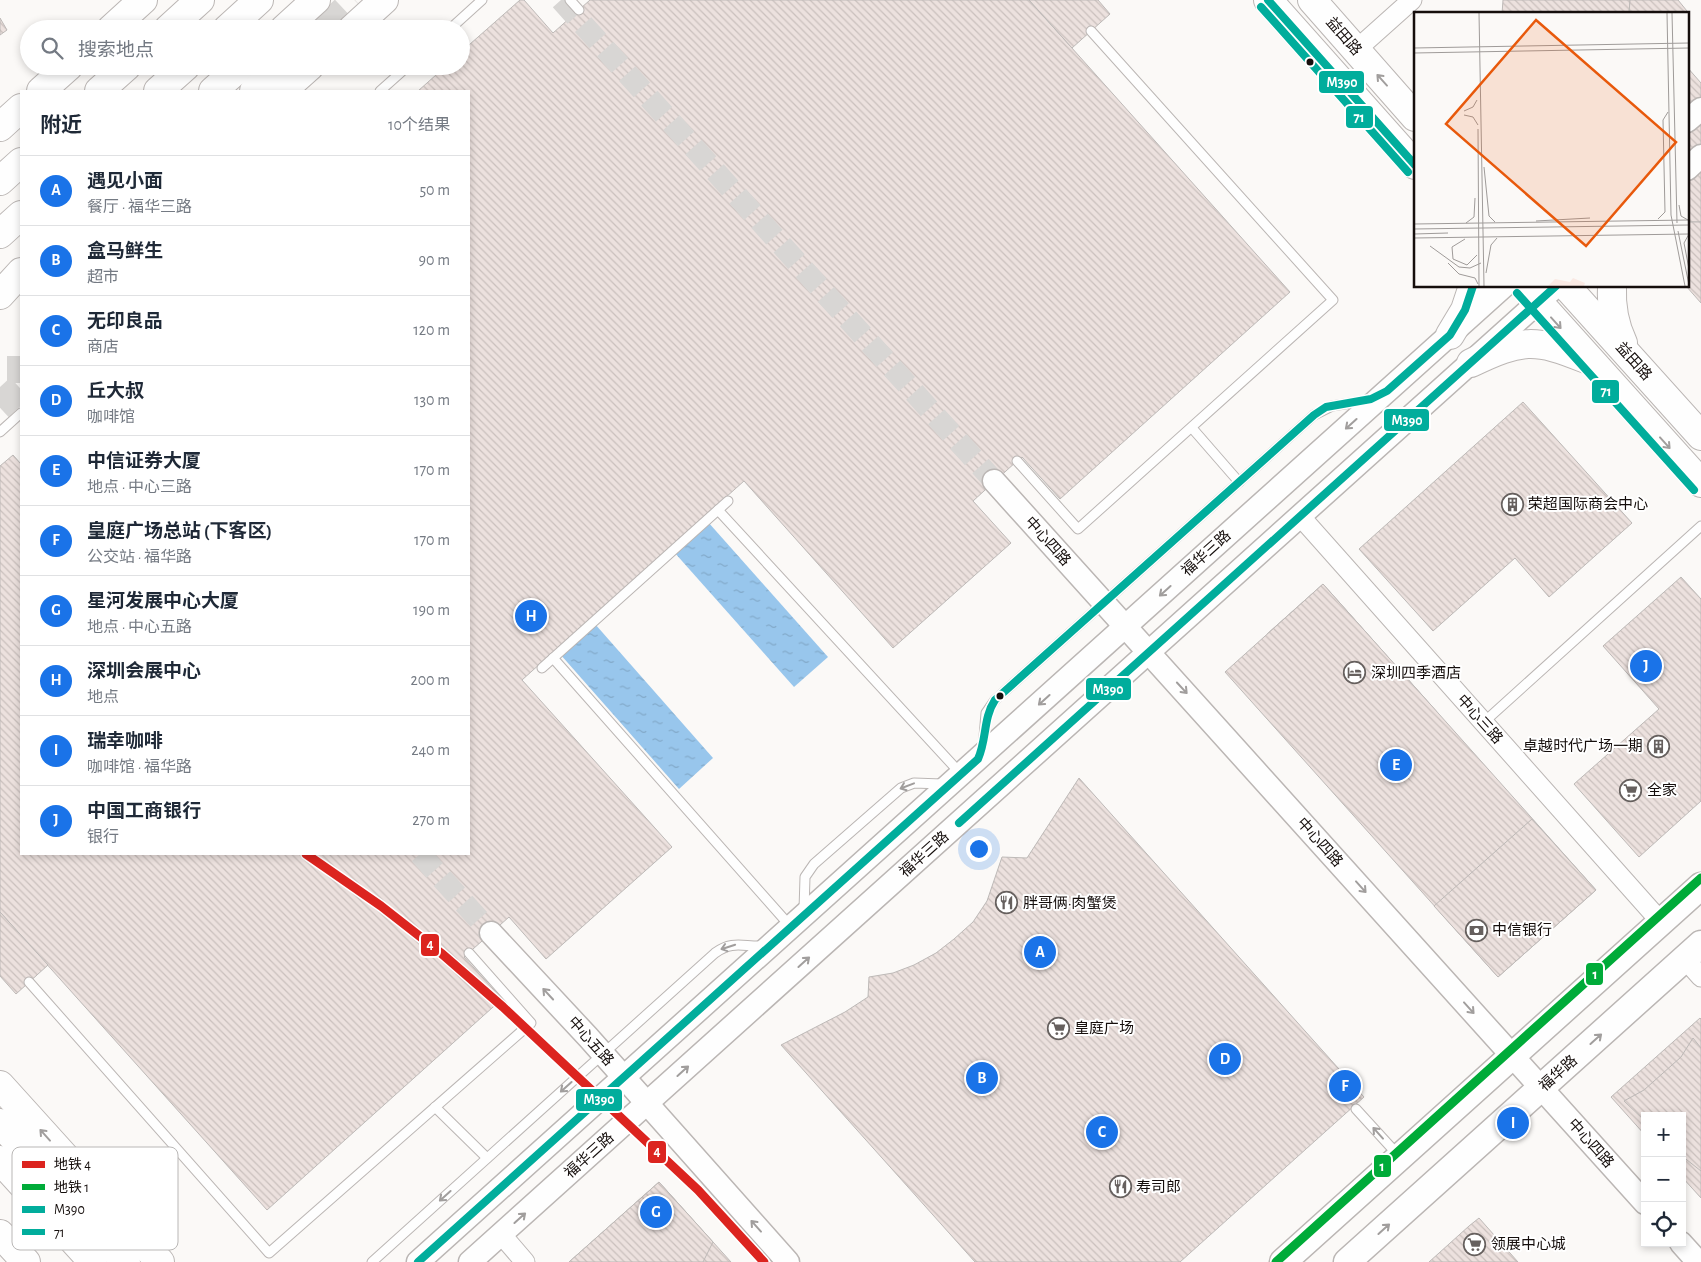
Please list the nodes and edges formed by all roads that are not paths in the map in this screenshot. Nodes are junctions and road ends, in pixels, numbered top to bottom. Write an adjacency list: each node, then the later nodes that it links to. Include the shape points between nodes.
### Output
1 (143, 0): 12 (main road)
2 (200, 0): 13 (main road)
3 (259, 0): 14 (main road)
4 (316, 0): 15 (main road)
5 (384, 0): 16 (main road)
6 (482, 0): 17 (lane)
7 (570, 0): 11 (lane)
8 (1268, 0): 41 (main road)
9 (1312, 0): 19 (main road, 益田路)
10 (1412, 0): 19 (street)
11 (579, 10)
12 (121, 20)
13 (178, 20)
14 (237, 20)
15 (294, 20)
16 (362, 20)
17 (460, 20)
18 (1091, 31): 61 (lane, via 1333,300)
19 (1356, 50): 36 (main road, 益田路, one-way to 19)
20 (59, 75): 27 (main road)
21 (117, 75): 28 (main road)
22 (176, 75): 29 (main road)
23 (231, 75): 30 (main road)
24 (272, 75): 31 (main road)
25 (300, 75): 32 (main road)
26 (398, 75): 33 (lane)
27 (42, 90)
28 (100, 90)
29 (159, 90)
30 (214, 90)
31 (255, 90)
32 (283, 90)
33 (381, 90)
34 (20, 109): 38 (main road)
35 (1701, 109): 37 (street)
36 (1414, 116)
37 (1688, 120)
38 (0, 127)
39 (1701, 156): 42 (street)
40 (20, 163): 43 (main road)
41 (1414, 164)
42 (1688, 167)
43 (0, 181)
44 (20, 215): 45 (main road)
45 (0, 234)
46 (20, 273): 53 (main road)
47 (20, 285): 54 (main road)
48 (1472, 288): 55 (main road, via 1465,310)
49 (1502, 288): 55 (street, 福华三路)
50 (1568, 288): 56 (main road, 益田路)
51 (1612, 288): 56 (main road, via 1615,326)
52 (1539, 292): 57 (main road, one-way to 57); 58 (street, 福华三路)
53 (0, 295)
54 (0, 299)
55 (1450, 335): 59 (street, 福华三路)
56 (1629, 356): 63 (main road, 益田路)
57 (1591, 361): 58 (main road, via 1560,348 1526,344 1501,348); 67 (main road, one-way to 67)
58 (1471, 363): 70 (street, 福华三路)
59 (1387, 391): 66 (lane, via 1371,399 1320,410); 73 (street, 福华三路, one-way to 73)
60 (20, 417): 62 (lane)
61 (1192, 428): 64 (lane, via 1078,529); 66 (lane)
62 (0, 432)
63 (1701, 436)
64 (1017, 461)
65 (994, 481): 72 (street, 中心四路)
66 (1239, 482): 72 (lane)
67 (1701, 483)
68 (728, 501): 69 (lane)
69 (718, 510): 75 (lane); 79 (lane)
70 (1300, 516): 74 (street, 福华三路); 77 (street, 中心三路)
71 (1701, 526): 77 (lane)
72 (1104, 603): 73 (street, 中心四路); 78 (lane, via 995,700 986,713 984,747)
73 (1125, 627): 74 (street, 中心四路); 78 (street, 福华三路, one-way to 78)
74 (1149, 652): 88 (street, 中心四路, one-way to 88); 92 (street, 福华三路, one-way to 74)
75 (553, 658): 76 (lane); 82 (lane)
76 (542, 668)
77 (1484, 723): 81 (street, 中心三路)
78 (978, 759): 79 (street, 福华三路)
79 (958, 777): 82 (street, 福华三路); 82 (lane, one-way to 82, via 941,784 914,783 901,788 814,864 805,878 804,909)
80 (1701, 886): 81 (main road)
81 (1661, 922): 88 (main road)
82 (789, 929): 87 (lane, one-way to 87, via 763,946 732,944 724,947); 89 (street, 福华三路)
83 (491, 933): 87 (street, 中心五路, one-way to 83)
84 (469, 953): 93 (lane, via 531,1023)
85 (1696, 960): 91 (main road, 福华路, one-way to 85)
86 (29, 982): 98 (lane)
87 (603, 1054): 89 (street, 中心五路); 101 (lane, one-way to 101)
88 (1512, 1056): 91 (street, 中心四路); 100 (main road)
89 (624, 1078): 92 (street, 中心五路); 118 (street, 福华三路)
90 (0, 1085): 97 (main road, one-way to 90)
91 (1541, 1088): 104 (street, 中心四路); 123 (main road, 福华路, one-way to 91)
92 (647, 1103): 106 (street, 福华三路, one-way to 92); 121 (street, 中心五路, one-way to 92)
93 (435, 1107): 99 (lane, via 269,1253); 101 (lane)
94 (1356, 1109): 100 (lane, one-way to 94)
95 (0, 1124): 96 (main road)
96 (21, 1147)
97 (56, 1147)
98 (175, 1147)
99 (178, 1150)
100 (1399, 1157): 122 (main road)
101 (487, 1158): 117 (lane, one-way to 117)
102 (0, 1160): 103 (main road)
103 (12, 1173)
104 (1644, 1202)
105 (0, 1234): 108 (main road)
106 (501, 1234): 119 (street, 福华三路); 120 (street)
107 (1685, 1247): 124 (street)
108 (12, 1248)
109 (14, 1250): 113 (main road)
110 (82, 1250): 114 (main road)
111 (115, 1250): 115 (main road)
112 (149, 1250): 116 (main road, one-way to 112)
113 (23, 1261)
114 (93, 1262)
115 (126, 1262)
116 (160, 1262)
117 (372, 1262)
118 (418, 1262)
119 (470, 1262)
120 (525, 1262)
121 (788, 1262)
122 (1283, 1262)
123 (1347, 1262)
124 (1698, 1262)

